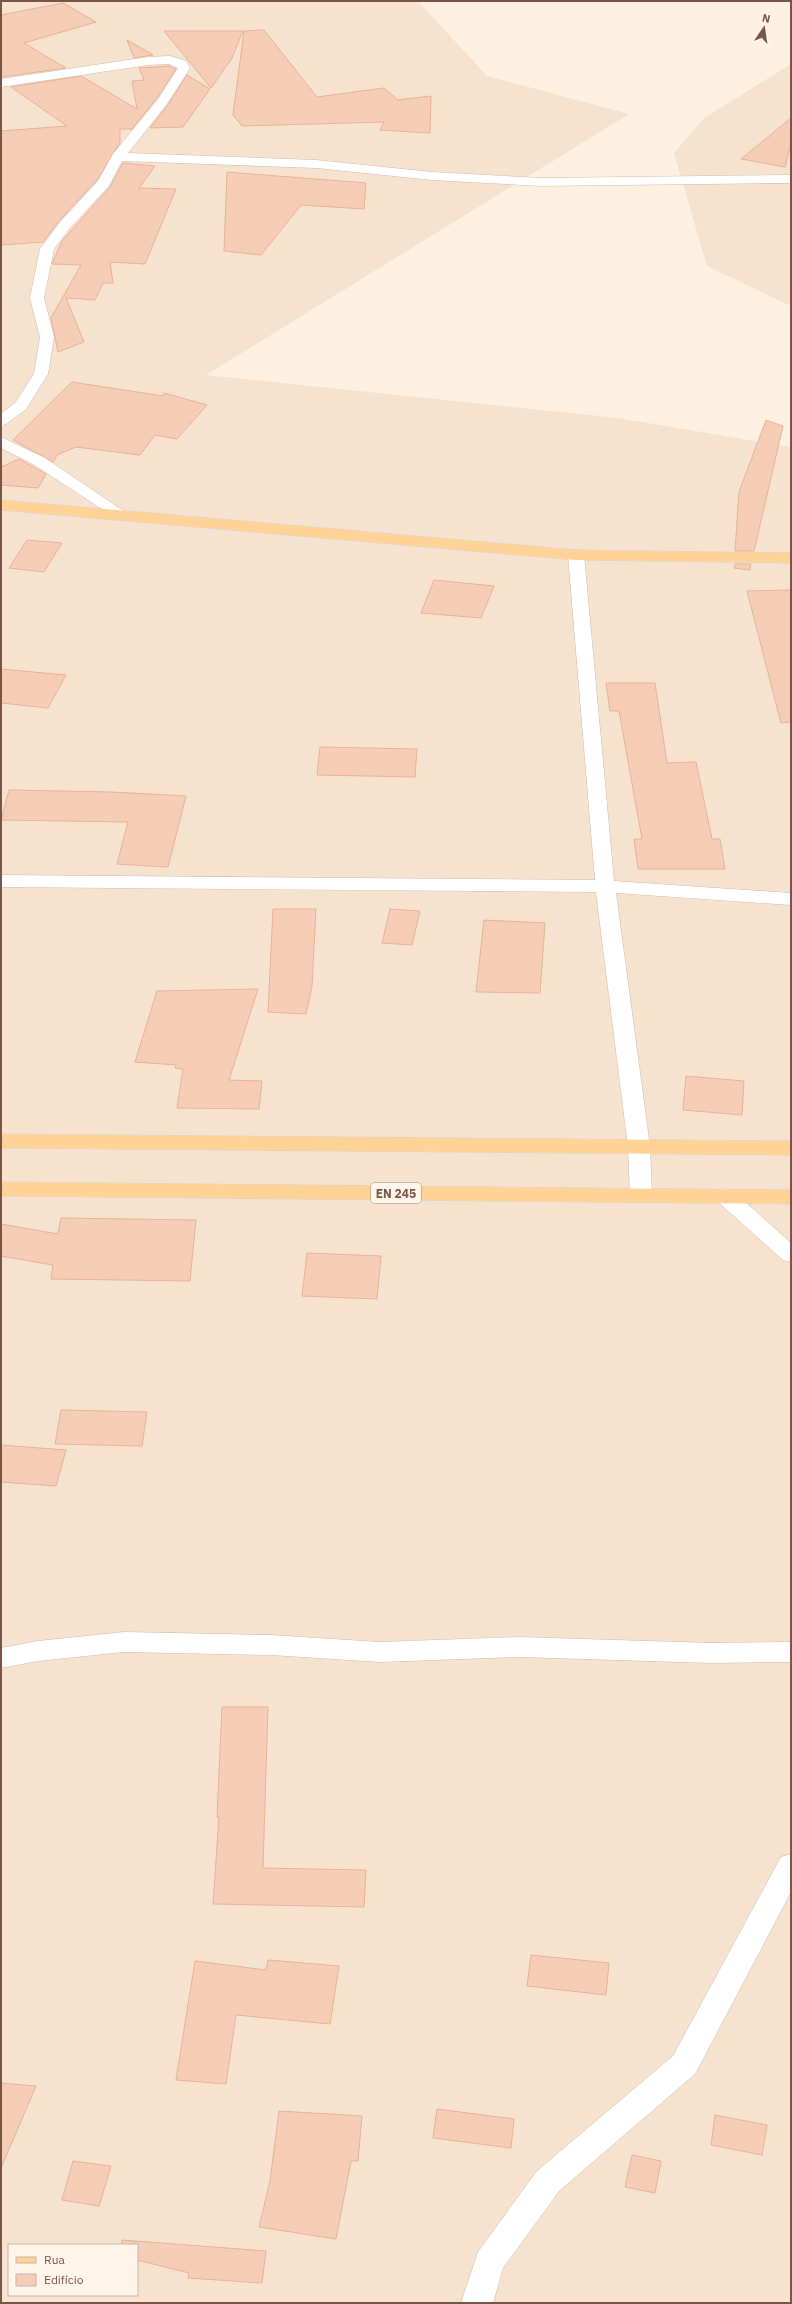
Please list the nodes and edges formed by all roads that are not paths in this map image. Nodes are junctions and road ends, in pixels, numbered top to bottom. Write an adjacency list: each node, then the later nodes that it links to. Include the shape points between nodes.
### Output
1 (1, 83): 2 (street, via 148,61 170,60 182,64 184,68 163,101)
2 (118, 157): 3 (street, via 316,164 432,176 541,182); 4 (street, via 104,183 65,224 47,249 37,298 47,337 41,374 22,406)
3 (791, 179)
4 (1, 421)
5 (1, 442): 7 (street, via 39,461)
6 (1, 505): 7 (main road)
7 (120, 514): 8 (main road)
8 (576, 555): 9 (main road); 11 (street)
9 (791, 558)
10 (1, 882): 11 (street)
11 (605, 886): 12 (street); 14 (street)
12 (791, 899)
13 (1, 1141): 14 (main road)
14 (639, 1147): 15 (main road); 17 (street)
15 (791, 1148)
16 (1, 1189): 17 (main road, EN 245)
17 (641, 1195): 18 (main road, EN 245)
18 (725, 1196): 19 (main road, EN 245); 20 (street)
19 (791, 1197)
20 (791, 1255)
21 (791, 1652): 22 (street, via 712,1653 519,1647 380,1652 271,1644 124,1642 38,1651)
22 (1, 1658)
23 (791, 1865): 24 (street, via 684,2065 548,2181 489,2262)
24 (477, 2303)

